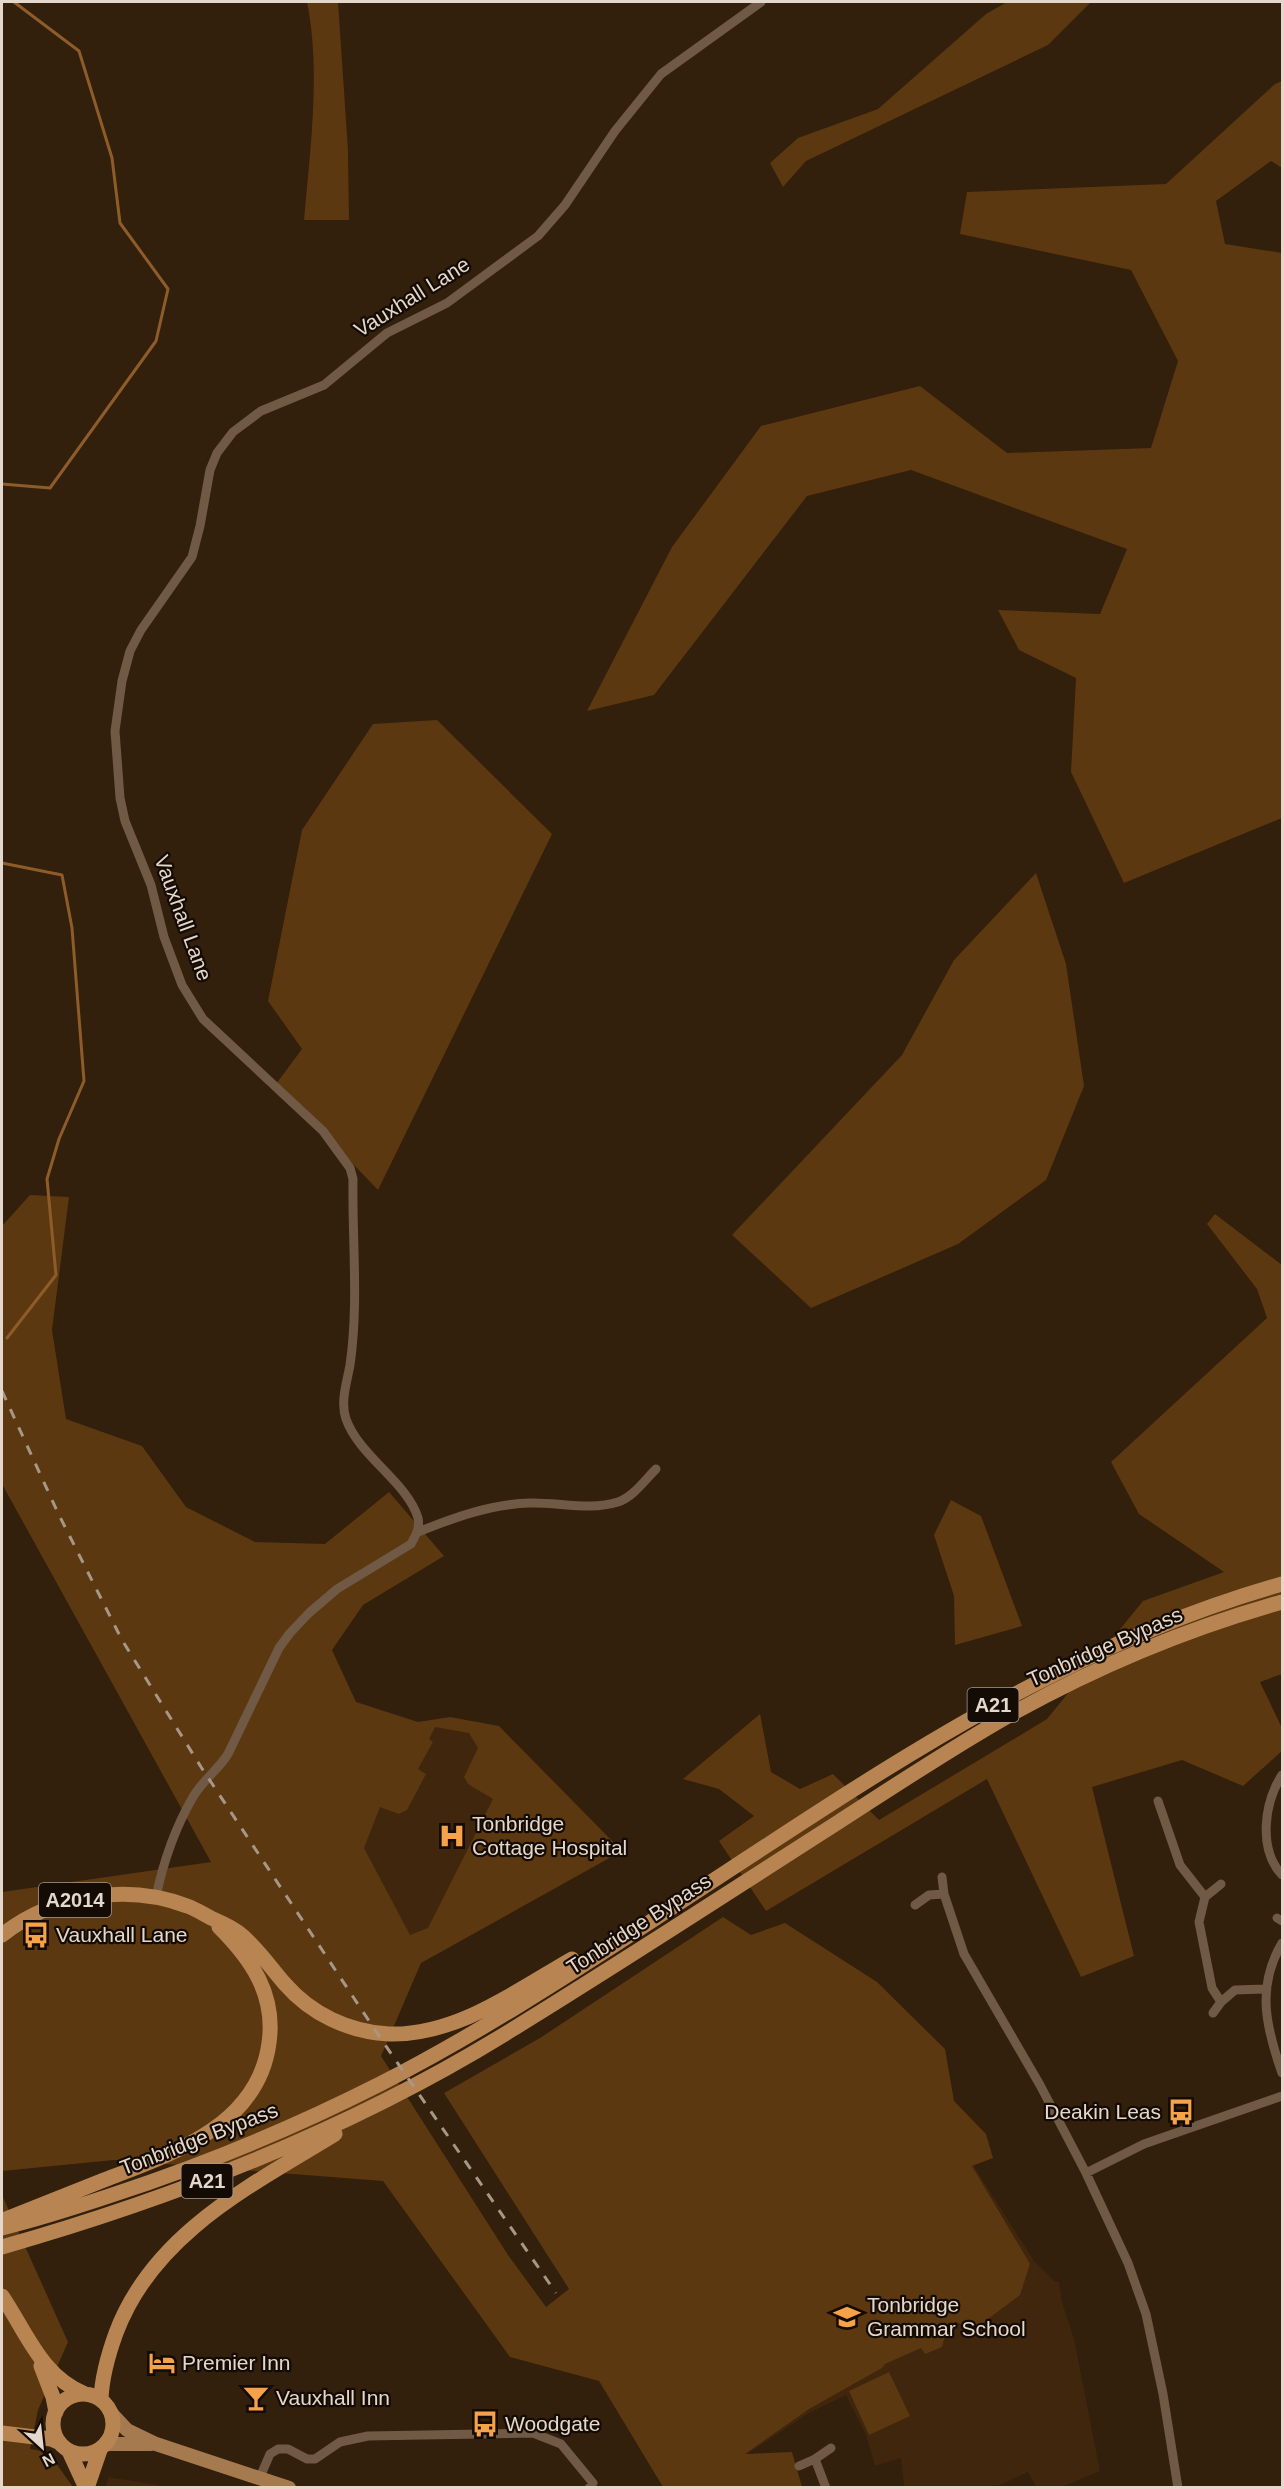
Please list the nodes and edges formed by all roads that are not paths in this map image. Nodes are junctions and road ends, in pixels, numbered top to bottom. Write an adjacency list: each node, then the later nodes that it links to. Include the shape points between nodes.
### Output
1 (761, 2): 3 (street, Vauxhall Lane, via 661,74 538,237 447,303 387,333 324,385 261,411 233,432 210,470 192,557 141,630 122,681 115,731 120,798 182,985 204,1019 310,1117 350,1168 356,1302 344,1411 354,1434 411,1503 418,1519)
2 (656, 1469): 3 (street, via 629,1497 616,1503 529,1503 458,1516)
3 (418, 1532): 13 (street, via 404,1550 337,1589 309,1613 279,1648 221,1766 194,1795 169,1849)
4 (1282, 1584): 11 (highway, Tonbridge Bypass / A21, via 1158,1626 1018,1691 932,1741)
5 (1282, 1602): 24 (highway, Tonbridge Bypass / A21, via 1163,1641 1016,1712 940,1756 511,2031)
6 (1282, 1775): 8 (street, via 1268,1805 1266,1845)
7 (1158, 1801): 14 (street, via 1180,1865)
8 (1282, 1875)
9 (942, 1877): 12 (street)
10 (1221, 1884): 14 (street)
11 (706, 1886): 16 (highway, via 478,2012 420,2032 387,2034 331,2019 298,1998 241,1934); 26 (highway, Tonbridge Bypass / A21, via 504,2015 381,2084 200,2165)
12 (944, 1893): 15 (street, via 929,1895); 25 (street, via 964,1954)
13 (156, 1897): 16 (highway); 17 (highway, A2014, via 114,1894 70,1901 25,1919)
14 (1205, 1897): 20 (street, via 1199,1922 1212,1988)
15 (915, 1905)
16 (211, 1918): 26 (highway, via 246,1955 268,2003 267,2057 250,2093 223,2123 186,2147)
17 (2, 1935)
18 (1282, 1943): 19 (street)
19 (1265, 1989): 20 (street, via 1235,1990); 22 (street, via 1266,2013)
20 (1221, 2002): 21 (street)
21 (1213, 2013)
22 (1282, 2073)
23 (1282, 2096): 25 (street, via 1144,2144)
24 (388, 2100): 27 (highway, Tonbridge Bypass / A21, via 202,2182); 31 (highway, via 238,2193 165,2253 125,2310 103,2373)
25 (1086, 2173): 47 (street, via 1128,2263 1146,2314)
26 (6, 2223)
27 (8, 2245)
28 (2, 2296): 29 (highway)
29 (35, 2352): 30 (highway, via 62,2382); 33 (highway, via 53,2397)
30 (85, 2394): 31 (highway); 33 (highway, via 68,2398)
31 (101, 2399): 32 (highway)
32 (113, 2415): 36 (main road, via 127,2430); 38 (highway, via 113,2430)
33 (55, 2416): 35 (highway, via 35,2432); 37 (highway, via 54,2432)
34 (2, 2433): 35 (highway)
35 (21, 2434): 37 (highway, via 51,2439)
36 (156, 2444): 38 (main road); 42 (main road)
37 (64, 2447): 38 (highway, via 85,2454); 43 (highway)
38 (103, 2447): 43 (highway)
39 (831, 2448): 40 (street)
40 (815, 2459): 41 (street); 46 (street)
41 (799, 2466)
42 (260, 2477): 44 (main road); 45 (street, via 270,2454 278,2449 315,2459 340,2442 368,2436 533,2433 561,2444 593,2483)
43 (87, 2487)
44 (289, 2487)
45 (589, 2487)
46 (826, 2487)
47 (1178, 2487)

